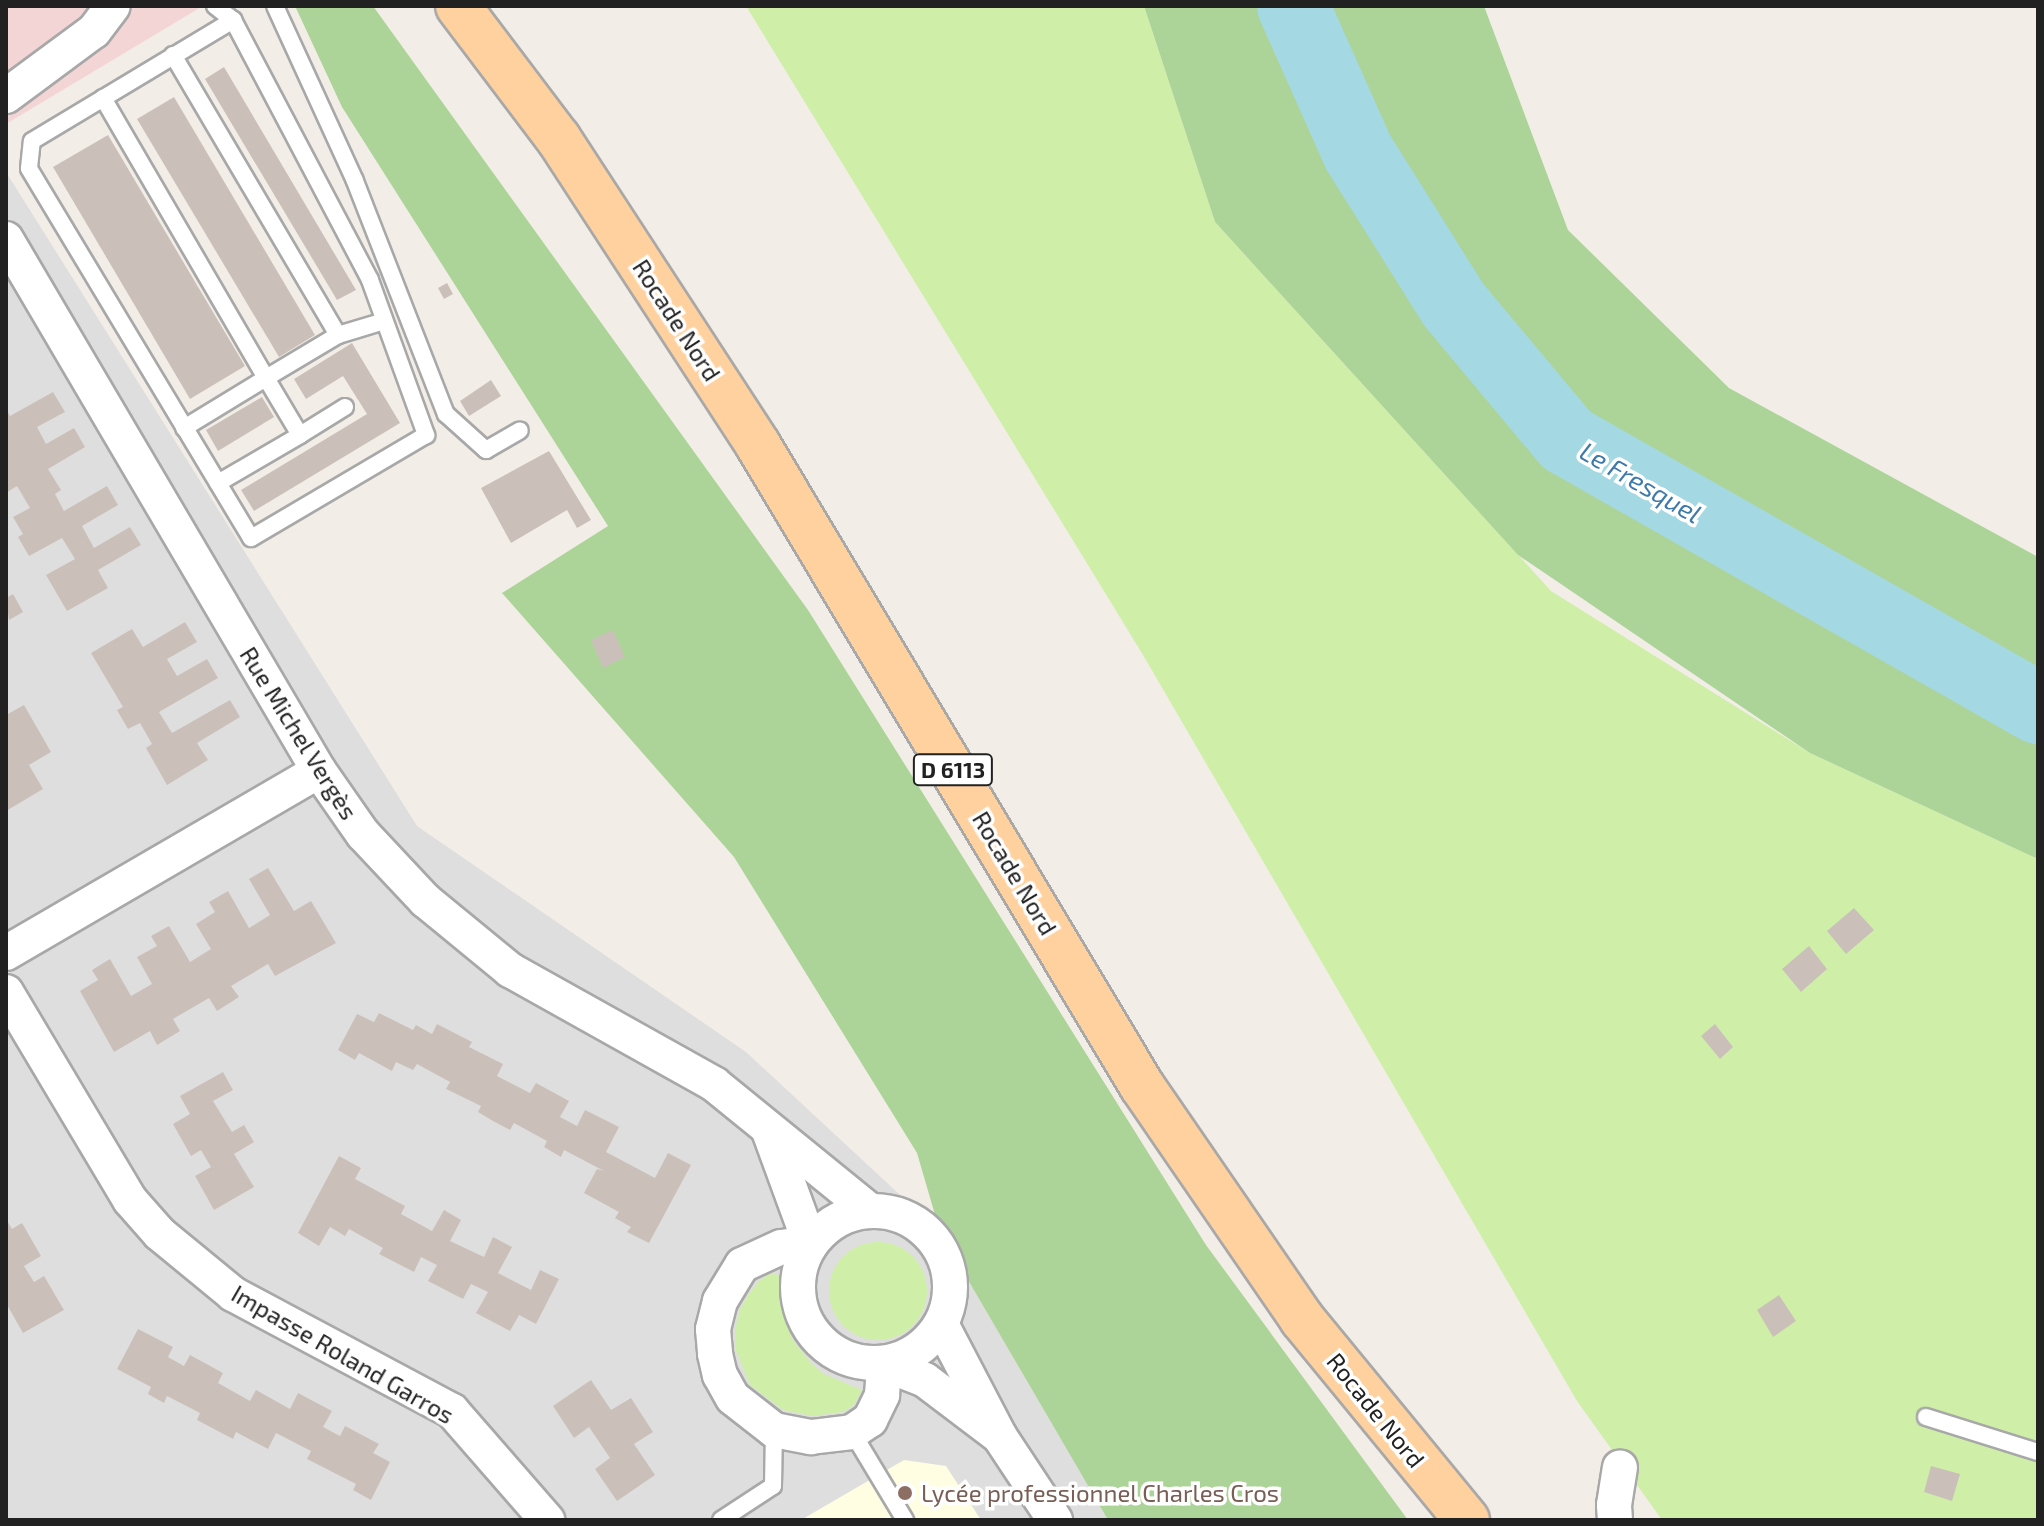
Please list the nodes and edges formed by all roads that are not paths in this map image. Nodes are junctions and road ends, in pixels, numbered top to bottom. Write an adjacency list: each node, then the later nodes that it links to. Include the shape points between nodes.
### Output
1 (113, 6): 7 (street, via 94,31)
2 (215, 6): 5 (lane)
3 (275, 6): 15 (lane, via 355,181 446,414 486,450)
4 (458, 6): 36 (main road, Rocade Nord / D 6113, via 558,138 758,445 1142,1086 1302,1319)
5 (233, 20): 6 (lane); 10 (lane, via 370,280)
6 (173, 55): 8 (lane); 11 (lane)
7 (6, 96)
8 (103, 98): 12 (lane); 14 (lane, via 32,141 29,168)
9 (6, 239): 18 (street, Rue Michel Vergès)
10 (384, 321): 11 (lane); 17 (lane, via 426,435 251,538)
11 (338, 335): 12 (lane)
12 (266, 378): 14 (lane); 16 (lane)
13 (345, 407): 16 (lane)
14 (184, 428): 17 (lane)
15 (520, 430)
16 (300, 435): 17 (lane)
17 (218, 483)
18 (319, 771): 19 (street); 21 (street, Rue Michel Vergès, via 363,834 426,901 510,970 714,1084)
19 (6, 953)
20 (6, 992): 32 (street, Impasse Roland Garros, via 130,1200 160,1234 233,1294 452,1411)
21 (767, 1127): 22 (street, Rue Michel Vergès); 23 (street, Rue Michel Vergès)
22 (869, 1210): 23 (street, via 835,1220); 24 (street, via 914,1221 932,1236 950,1279)
23 (810, 1243): 25 (street, via 798,1270 798,1300 808,1328 828,1349 855,1362); 27 (street, via 781,1247 742,1265 720,1301 713,1329 720,1375 733,1398)
24 (941, 1324): 25 (street, via 917,1351); 29 (street)
25 (884, 1364): 28 (street, via 882,1395 870,1420); 29 (street, via 925,1380)
26 (1926, 1417): 30 (lane)
27 (774, 1430): 28 (street, via 811,1437); 33 (lane, via 773,1486)
28 (852, 1432): 34 (lane)
29 (1000, 1437): 35 (street)
30 (2038, 1452)
31 (1620, 1467): 37 (street)
32 (547, 1520)
33 (721, 1520)
34 (905, 1520)
35 (1055, 1520)
36 (1467, 1520)
37 (1615, 1520)

